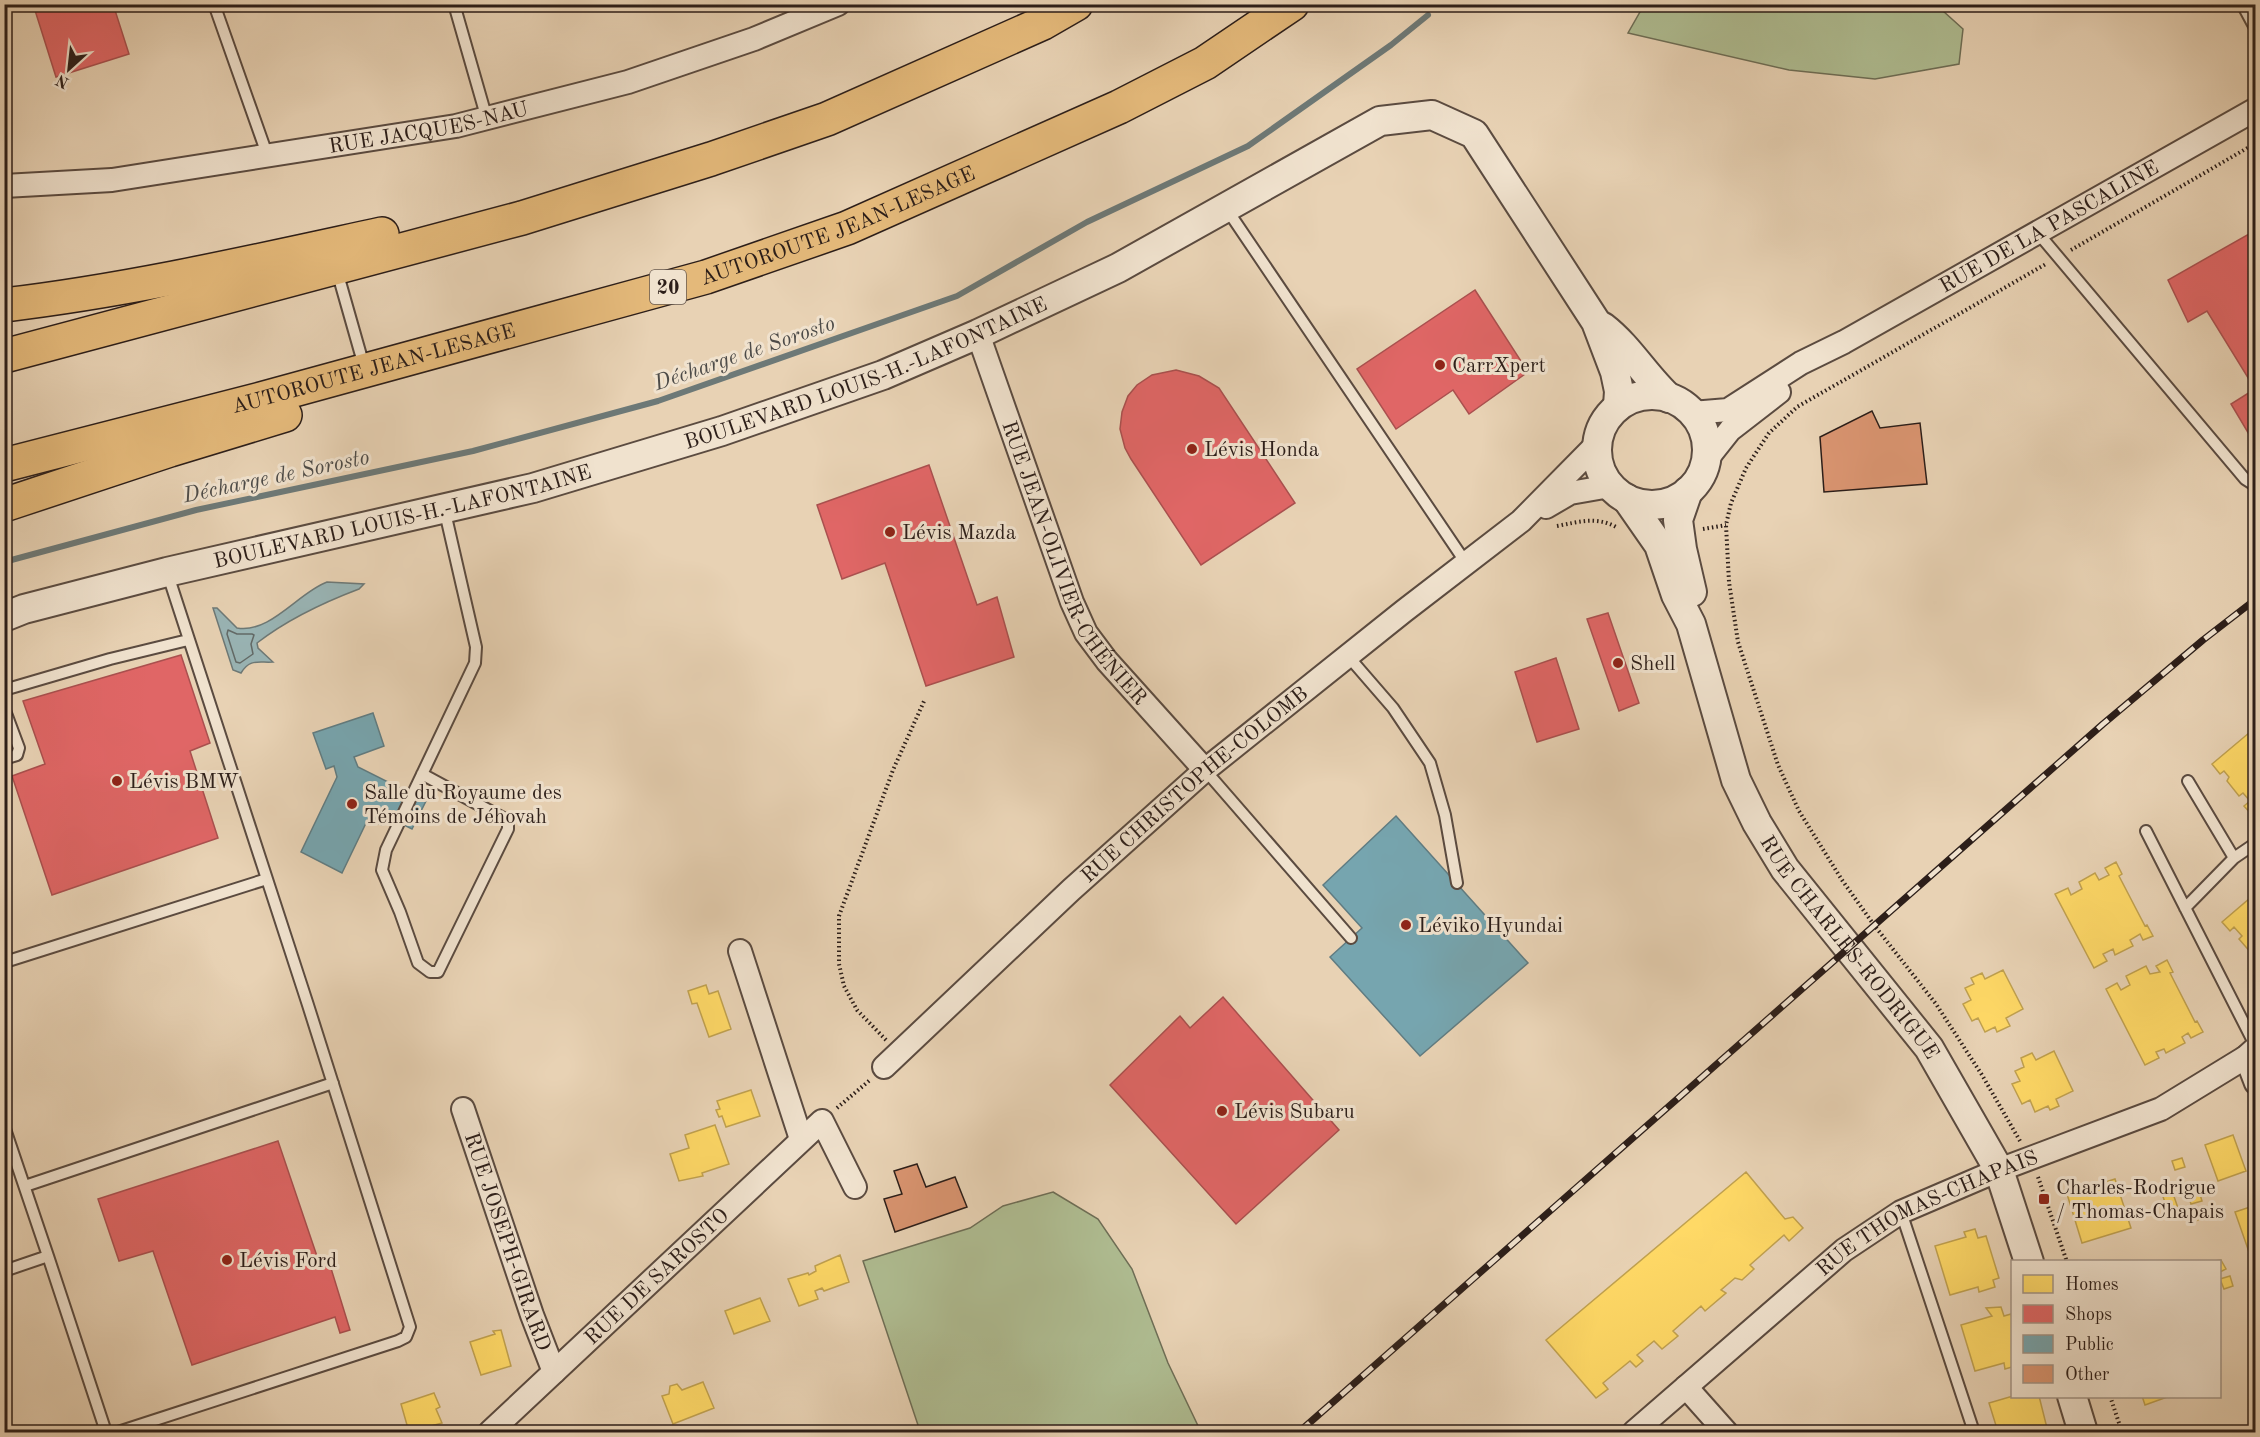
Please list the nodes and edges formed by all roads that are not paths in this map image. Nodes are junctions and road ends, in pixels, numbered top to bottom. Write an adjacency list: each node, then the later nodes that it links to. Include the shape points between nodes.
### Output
1 (214, 4): 10 (lane)
2 (454, 4): 9 (lane)
3 (838, 4): 9 (street, RUE JACQUES-NAU, via 754,39 628,82)
4 (1077, 4): 12 (highway, via 827,119)
5 (1292, 4): 16 (highway, AUTOROUTE JEAN-LESAGE / 20, via 1205,63 1119,107 847,228)
6 (2242, 4): 7 (lane)
7 (2256, 30)
8 (2256, 109): 14 (street, RUE DE LA PASCALINE)
9 (487, 120): 10 (street, RUE JACQUES-NAU)
10 (268, 157): 11 (street, RUE JACQUES-NAU, via 112,180)
11 (4, 186)
12 (590, 197): 15 (highway); 17 (highway, via 548,199 210,271)
13 (1226, 208): 18 (street, BOULEVARD LOUIS-H.-LAFONTAINE, via 1380,120 1432,115 1474,134); 19 (street, BOULEVARD LOUIS-H.-LAFONTAINE, via 1118,268); 34 (lane)
14 (2038, 233): 20 (street, RUE DE LA PASCALINE); 28 (lane, via 2245,479)
15 (337, 268): 21 (highway); 22 (lane)
16 (706, 277): 22 (highway, AUTOROUTE JEAN-LESAGE / 20); 31 (highway, via 627,311 170,450)
17 (4, 304)
18 (1596, 322): 23 (street, BOULEVARD LOUIS-H.-LAFONTAINE, via 1615,372); 24 (street, BOULEVARD LOUIS-H.-LAFONTAINE, via 1617,338 1649,379)
19 (978, 334): 32 (street, BOULEVARD LOUIS-H.-LAFONTAINE, via 883,375 722,431 533,488); 43 (street, RUE JEAN-OLIVIER-CHÉNIER, via 1086,633 1107,662)
20 (1844, 342): 24 (street, RUE DE LA PASCALINE, via 1801,363 1728,410); 26 (street, RUE DE LA PASCALINE, via 1730,430)
21 (4, 356)
22 (366, 370): 27 (highway, AUTOROUTE JEAN-LESAGE / 20)
23 (1618, 405): 24 (street, via 1646,395); 25 (street, via 1604,421)
24 (1681, 406): 26 (street, via 1703,429)
25 (1596, 445): 30 (street, via 1599,469); 33 (street, RUE CHRISTOPHE-COLOMB)
26 (1707, 459): 29 (street, via 1700,477)
27 (4, 465)
28 (2256, 486)
29 (1688, 491): 30 (street, via 1660,505 1634,502); 37 (street, RUE CHARLES-RODRIGUE, via 1678,520 1693,596)
30 (1619, 493): 33 (street, RUE CHRISTOPHE-COLOMB, via 1570,493); 37 (street, RUE CHARLES-RODRIGUE, via 1659,545 1676,595)
31 (4, 505)
32 (444, 508): 35 (street, BOULEVARD LOUIS-H.-LAFONTAINE); 44 (lane, via 476,646 475,663)
33 (1521, 521): 34 (street, RUE CHRISTOPHE-COLOMB)
34 (1466, 563): 39 (street, RUE CHRISTOPHE-COLOMB)
35 (167, 572): 36 (street, BOULEVARD LOUIS-H.-LAFONTAINE); 38 (lane)
36 (4, 617)
37 (1691, 624): 62 (street, RUE CHARLES-RODRIGUE, via 1736,780 1757,823 1785,869 1929,1048)
38 (188, 640): 40 (lane); 49 (lane)
39 (1348, 656): 43 (street, RUE CHRISTOPHE-COLOMB); 50 (lane, via 1393,708 1430,763 1445,815)
40 (4, 690)
41 (4, 708): 42 (lane, via 19,748 17,755)
42 (4, 759)
43 (1205, 770): 52 (lane); 56 (street, RUE CHRISTOPHE-COLOMB, via 1071,890)
44 (422, 774): 44 (lane, via 386,850 382,870 418,963 430,972 438,972 508,824)
45 (2188, 781): 48 (lane)
46 (2146, 831): 51 (lane)
47 (2256, 843): 48 (lane)
48 (2234, 858): 51 (lane)
49 (267, 879): 54 (lane, via 5,962); 57 (lane)
50 (1457, 884)
51 (2185, 908): 55 (lane)
52 (1351, 938)
53 (740, 951): 61 (street)
54 (4, 959)
55 (2252, 1050): 58 (street); 62 (street, RUE THOMAS-CHAPAIS, via 2161,1109)
56 (892, 1060)
57 (333, 1083): 63 (lane); 73 (lane, via 410,1327 406,1337)
58 (2256, 1083)
59 (463, 1109): 69 (street, RUE JOSEPH-GIRARD)
60 (4, 1126): 63 (lane)
61 (801, 1139): 64 (street, RUE DE SAROSTO, via 822,1121); 69 (street, RUE DE SAROSTO)
62 (1999, 1170): 65 (street, RUE THOMAS-CHAPAIS); 67 (street, RUE CHARLES-RODRIGUE)
63 (25, 1186): 66 (lane)
64 (855, 1187)
65 (1901, 1212): 70 (street, RUE THOMAS-CHAPAIS, via 1844,1250); 77 (lane)
66 (48, 1256): 68 (lane); 72 (lane)
67 (2028, 1260)
68 (4, 1271)
69 (554, 1372): 74 (street, RUE DE SAROSTO)
70 (1686, 1387): 75 (street, RUE THOMAS-CHAPAIS); 76 (street)
71 (2073, 1398): 78 (street)
72 (106, 1432)
73 (118, 1432)
74 (490, 1432)
75 (1634, 1432)
76 (1726, 1432)
77 (1974, 1432)
78 (2083, 1432)

